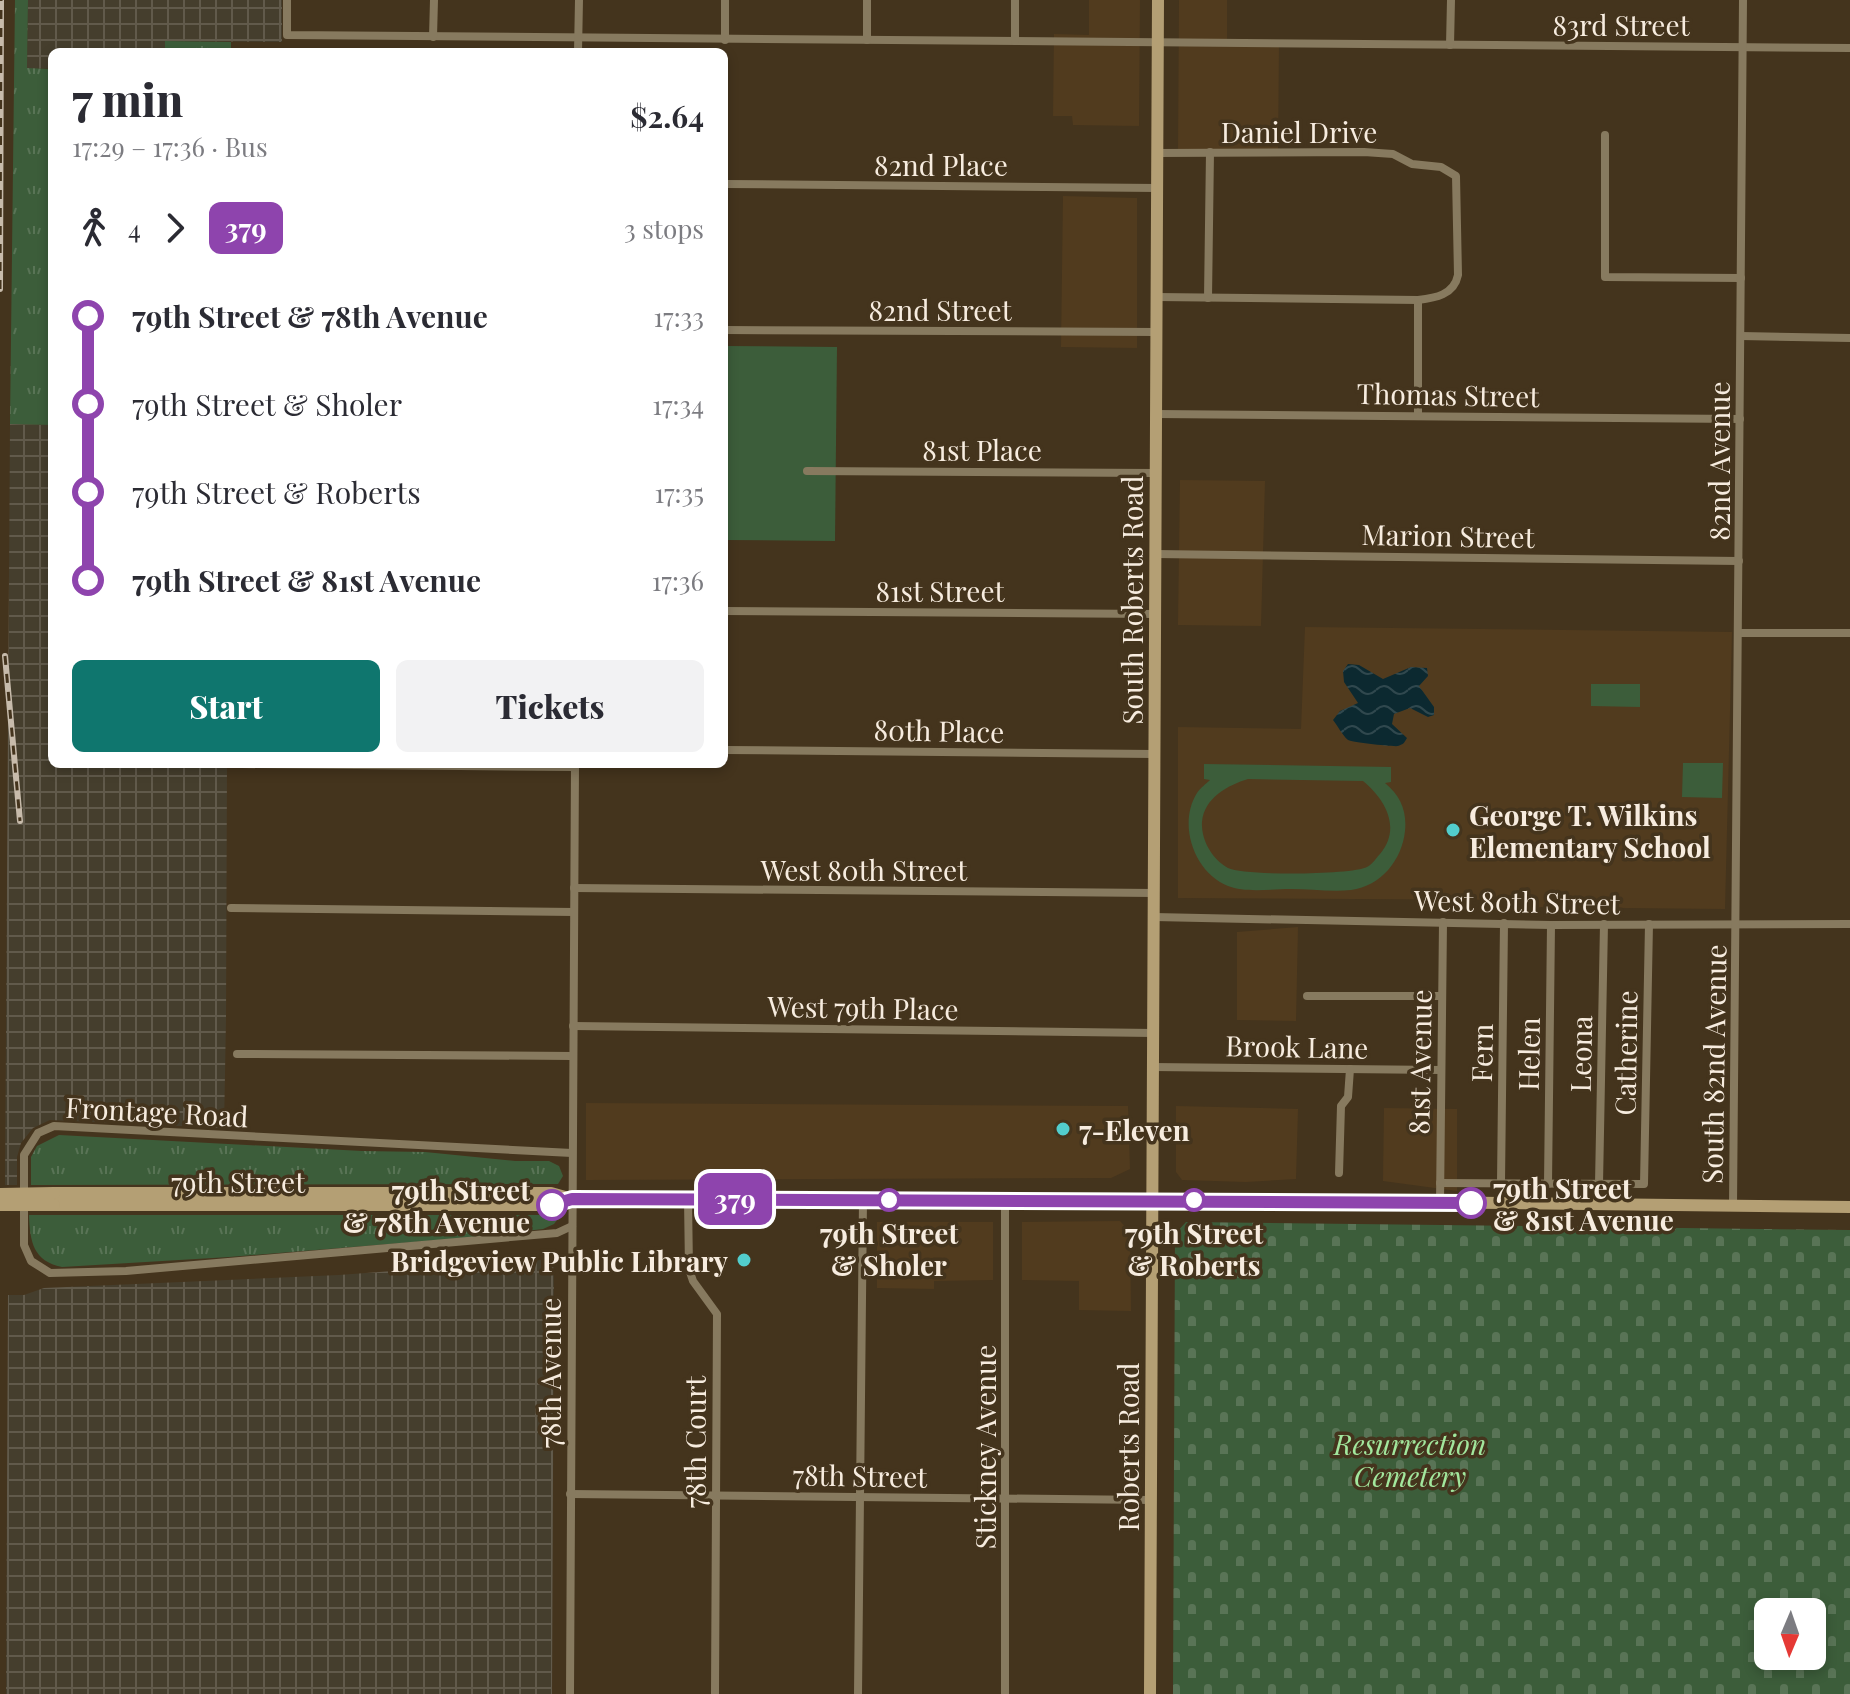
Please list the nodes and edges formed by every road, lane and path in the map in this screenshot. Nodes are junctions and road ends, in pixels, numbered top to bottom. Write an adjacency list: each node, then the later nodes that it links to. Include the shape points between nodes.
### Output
1 (287, 0): 10 (street, 83rd Street, via 287,35)
2 (434, 0): 10 (street)
3 (579, 0): 11 (street)
4 (725, 0): 12 (street)
5 (867, 0): 13 (street)
6 (1015, 0): 14 (street)
7 (1158, 0): 15 (main road, South Roberts Road)
8 (1451, 0): 16 (street)
9 (1743, 0): 17 (street, 82nd Avenue)
10 (433, 37): 11 (street, 83rd Street)
11 (578, 37): 12 (street, 83rd Street); 18 (street)
12 (725, 40): 13 (street, 83rd Street)
13 (867, 40): 14 (street, 83rd Street)
14 (1015, 41): 15 (street, 83rd Street)
15 (1158, 42): 16 (street, 83rd Street); 22 (main road, South Roberts Road)
16 (1450, 45): 17 (street, 83rd Street)
17 (1742, 47): 19 (street, 83rd Street); 25 (street, 82nd Avenue)
18 (578, 48)
19 (1850, 48)
20 (1605, 135): 25 (street, via 1605,277)
21 (1210, 152): 22 (street, Daniel Drive); 27 (street); 28 (street, Daniel Drive, via 1393,154 1456,176 1456,282 1443,295)
22 (1157, 153): 24 (main road, South Roberts Road)
23 (728, 184): 24 (street, 82nd Place)
24 (1157, 188): 26 (main road, South Roberts Road)
25 (1741, 278): 31 (street, 82nd Avenue)
26 (1157, 297): 27 (street); 30 (main road, South Roberts Road)
27 (1208, 298): 28 (street)
28 (1418, 300): 34 (street)
29 (728, 330): 30 (street, 82nd Street)
30 (1156, 332): 33 (main road, South Roberts Road)
31 (1741, 336): 32 (street); 35 (street, 82nd Avenue)
32 (1850, 338)
33 (1156, 414): 34 (street, Thomas Street); 37 (main road, South Roberts Road)
34 (1418, 416): 35 (street, Thomas Street)
35 (1740, 419): 39 (street, 82nd Avenue)
36 (807, 471): 37 (street, 81st Place)
37 (1156, 473): 38 (main road, South Roberts Road)
38 (1155, 554): 39 (street, Marion Street); 41 (main road, South Roberts Road)
39 (1739, 561): 42 (street, 82nd Avenue)
40 (728, 611): 41 (street, 81st Street)
41 (1155, 614): 45 (main road, South Roberts Road)
42 (1739, 633): 43 (street); 54 (street, 82nd Avenue)
43 (1850, 633)
44 (728, 750): 45 (street, 80th Place)
45 (1154, 754): 48 (main road, South Roberts Road)
46 (575, 768): 47 (street, 78th Avenue)
47 (574, 888): 48 (street, West 80th Street); 50 (street, 78th Avenue)
48 (1154, 893): 51 (main road, South Roberts Road)
49 (231, 908): 50 (street)
50 (574, 912): 61 (street, 78th Avenue)
51 (1154, 917): 52 (street, West 80th Street); 62 (main road, South Roberts Road)
52 (1443, 922): 53 (street, West 80th Street); 60 (street, 81st Avenue)
53 (1504, 923): 58 (street, West 80th Street); 71 (street, Fern)
54 (1737, 923): 56 (street, West 80th Street); 57 (street, West 80th Street); 83 (street, South 82nd Avenue)
55 (1604, 924): 56 (street, West 80th Street); 58 (street, West 80th Street); 73 (street, Leona)
56 (1649, 924): 73 (street, Catherine, via 1644,1184)
57 (1850, 924)
58 (1551, 925): 72 (street, Helen)
59 (1307, 996): 60 (street)
60 (1442, 996): 67 (street, 81st Avenue)
61 (573, 1026): 62 (street, West 79th Place); 64 (street, 78th Avenue)
62 (1153, 1033): 65 (main road, South Roberts Road)
63 (237, 1054): 64 (street)
64 (573, 1056): 68 (street, 78th Avenue)
65 (1152, 1067): 66 (street, Brook Lane); 80 (main road, South Roberts Road)
66 (1350, 1069): 67 (street, Brook Lane); 69 (street, via 1348,1097 1341,1106)
67 (1441, 1070): 70 (street, 81st Avenue)
68 (572, 1153): 76 (street, 78th Avenue); 85 (street, Frontage Road, via 54,1126 38,1133 25,1150 23,1221 27,1257 42,1270 59,1274 334,1254 557,1233)
69 (1339, 1173)
70 (1440, 1183): 71 (street); 81 (street, 81st Avenue)
71 (1501, 1183): 72 (street)
72 (1548, 1184): 73 (street)
73 (1599, 1184)
74 (0, 1194): 75 (main road, 79th Street, bridge)
75 (54, 1199): 76 (main road, 79th Street, via 552,1205); 82 (main road, 79th Street, bridge)
76 (572, 1199): 77 (main road, 79th Street); 85 (street, 78th Avenue)
77 (688, 1199): 78 (main road, 79th Street); 87 (street, 78th Court, via 689,1269 717,1314)
78 (863, 1200): 79 (main road, 79th Street); 88 (street)
79 (1005, 1200): 80 (main road, 79th Street); 89 (street, Stickney Avenue)
80 (1152, 1200): 81 (main road, 79th Street); 90 (main road, Roberts Road)
81 (1440, 1203): 83 (main road, 79th Street)
82 (0, 1205)
83 (1733, 1206): 84 (main road, 79th Street)
84 (1850, 1207)
85 (572, 1226): 86 (street, 78th Avenue)
86 (570, 1494): 87 (street, 78th Street); 91 (street, 78th Avenue)
87 (716, 1495): 88 (street, 78th Street); 92 (street, 78th Court)
88 (860, 1497): 89 (street, 78th Street); 93 (street)
89 (1006, 1499): 90 (street, 78th Street); 94 (street, Stickney Avenue)
90 (1150, 1500): 95 (main road, Roberts Road)
91 (570, 1694)
92 (715, 1694)
93 (858, 1694)
94 (1005, 1694)
95 (1150, 1694)

